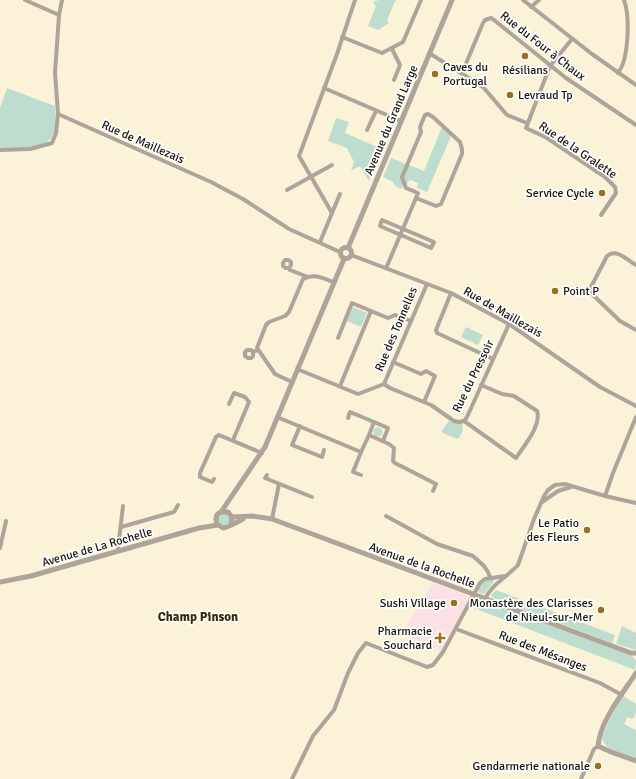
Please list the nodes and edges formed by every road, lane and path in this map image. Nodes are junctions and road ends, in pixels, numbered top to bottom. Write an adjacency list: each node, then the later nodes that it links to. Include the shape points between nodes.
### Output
1 (26, 0): 10 (street)
2 (62, 0): 10 (street)
3 (355, 0): 11 (street)
4 (421, 0): 13 (street, via 405,39)
5 (452, 0): 14 (street, Avenue du Grand Large)
6 (523, 0): 9 (street)
7 (539, 0): 9 (street)
8 (624, 0): 17 (street, via 627,8 628,34 622,68)
9 (532, 7): 12 (street)
10 (59, 15): 22 (street, via 55,73)
11 (342, 37): 13 (street, via 382,53); 20 (street)
12 (572, 39): 15 (street, Rue de la Gralette); 17 (street)
13 (392, 48): 18 (street, via 400,65)
14 (430, 53): 16 (street); 23 (street, Avenue du Grand Large)
15 (550, 66): 16 (street, Rue du Four à Chaux, via 491,18 483,23); 24 (street, Rue de la Gralette); 25 (street, Rue du Four à Chaux)
16 (462, 73): 24 (street, via 484,87 504,113)
17 (618, 73): 19 (street)
18 (394, 80)
19 (636, 85)
20 (324, 88): 21 (street); 29 (street, via 299,156)
21 (376, 111): 23 (street); 26 (street)
22 (58, 114): 27 (street, via 52,143 30,149); 37 (street, Rue de Maillezais, via 211,182 289,229)
23 (401, 122): 38 (street, Avenue du Grand Large)
24 (527, 123): 34 (street, Rue de la Gralette, via 526,128 547,138 605,177 615,187 616,193)
25 (636, 125)
26 (367, 130)
27 (0, 150)
28 (332, 166): 29 (street)
29 (311, 177): 30 (street); 33 (street)
30 (287, 190)
31 (340, 194): 33 (street)
32 (416, 198): 32 (street, via 436,206 441,204 462,152 460,142 428,114 425,115 420,127 421,132 402,177 406,188 418,193); 35 (street)
33 (332, 213): 37 (street)
34 (601, 215)
35 (402, 229): 36 (street); 36 (street, via 382,220 380,226); 36 (street, via 434,242 431,248)
36 (400, 234): 44 (street)
37 (320, 242): 39 (street, Rue de Maillezais)
38 (348, 248): 39 (street); 40 (street)
39 (340, 252): 41 (street)
40 (351, 255): 41 (street); 44 (street, Rue de Maillezais)
41 (344, 259): 46 (street)
42 (636, 265): 52 (street, via 618,253 610,253 591,286 591,292 618,319)
43 (289, 268): 45 (street)
44 (386, 268): 47 (street, Rue de Maillezais)
45 (305, 277): 46 (street, via 320,276); 57 (street, via 290,312 269,322 256,351 275,374)
46 (333, 282): 56 (street)
47 (427, 284): 48 (street, Rue de Maillezais); 50 (street, Rue des Tonnelles)
48 (451, 293): 51 (street, Rue de Maillezais); 54 (street, via 437,333)
49 (371, 311): 50 (street, via 388,318 395,315); 53 (street, via 352,303); 60 (street)
50 (411, 321): 55 (street, Rue des Tonnelles)
51 (509, 324): 54 (street, Rue du Pressoir); 63 (street, Rue de Maillezais, via 600,387)
52 (636, 330)
53 (338, 338)
54 (493, 359): 59 (street, Rue du Pressoir)
55 (392, 362): 58 (street, Rue des Tonnelles); 61 (street, via 421,374 426,372 435,376)
56 (297, 369): 57 (street); 60 (street, Rue des Tonnelles)
57 (292, 382): 64 (street)
58 (384, 384): 60 (street, Rue des Tonnelles, via 358,394); 61 (street, Rue du Pressoir)
59 (481, 385): 67 (street, Rue du Pressoir); 67 (street, via 514,396 537,412 538,420 530,438 516,458)
60 (340, 386)
61 (424, 402): 67 (street, Rue du Pressoir, via 454,421)
62 (229, 404): 71 (street, via 234,393 245,397 249,402)
63 (636, 406)
64 (277, 416): 69 (street); 75 (street)
65 (636, 417): 86 (street)
66 (348, 418): 68 (street, via 350,412)
67 (464, 421)
68 (374, 422): 70 (street); 72 (street, via 388,428)
69 (300, 426): 73 (street, via 292,445 322,457); 74 (street)
70 (369, 435): 72 (street); 74 (street)
71 (233, 440): 75 (street); 78 (street, via 222,435 216,437 200,473 200,477 212,482)
72 (383, 441): 83 (street, via 394,448 393,461 436,484)
73 (324, 450)
74 (362, 452): 77 (street, via 353,472)
75 (262, 453): 82 (street)
76 (267, 475): 79 (street, via 266,478)
77 (362, 475)
78 (214, 479)
79 (279, 484): 87 (street); 96 (street)
80 (555, 485): 81 (street, via 565,484); 84 (street); 85 (street, via 548,490)
81 (573, 487): 84 (street); 86 (street)
82 (236, 489): 91 (street); 92 (street, via 231,501)
83 (433, 491)
84 (558, 491): 85 (street)
85 (547, 496): 104 (street, via 541,503 518,565)
86 (605, 496): 88 (street)
87 (312, 497)
88 (636, 503)
89 (178, 505): 100 (street, via 174,512)
90 (123, 506): 100 (street)
91 (221, 512): 92 (street); 94 (street)
92 (231, 515): 95 (street, Avenue de la Rochelle); 98 (street)
93 (386, 516): 105 (street, via 437,544 473,556)
94 (216, 517): 99 (street); 101 (street, Avenue de La Rochelle)
95 (250, 517): 96 (street, Avenue de la Rochelle); 98 (street, Avenue de la Rochelle)
96 (272, 519): 108 (street, Avenue de la Rochelle)
97 (6, 521): 102 (street)
98 (232, 524): 99 (street, via 225,528)
99 (218, 525): 101 (street, Avenue de La Rochelle)
100 (121, 527): 103 (street)
101 (199, 528): 103 (street, Avenue de La Rochelle)
102 (0, 548)
103 (119, 551): 106 (street, Avenue de La Rochelle, via 31,576)
104 (505, 576): 105 (street); 107 (street)
105 (492, 577): 107 (street); 108 (street, via 480,583)
106 (0, 582)
107 (498, 583): 109 (street, via 491,588)
108 (474, 594): 109 (street, Avenue de la Rochelle); 110 (street)
109 (485, 598): 111 (street, Avenue de la Rochelle)
110 (456, 629): 114 (street, Rue des Mésanges, via 600,683); 117 (street, via 443,652 430,667 366,643 348,673 334,710 313,736)
111 (634, 653): 112 (street, Avenue de la Rochelle)
112 (636, 658)
113 (636, 673): 114 (street)
114 (622, 695): 115 (street, via 607,720)
115 (598, 746): 116 (street); 118 (street, via 594,749)
116 (636, 761)
117 (292, 779)
118 (582, 779)

